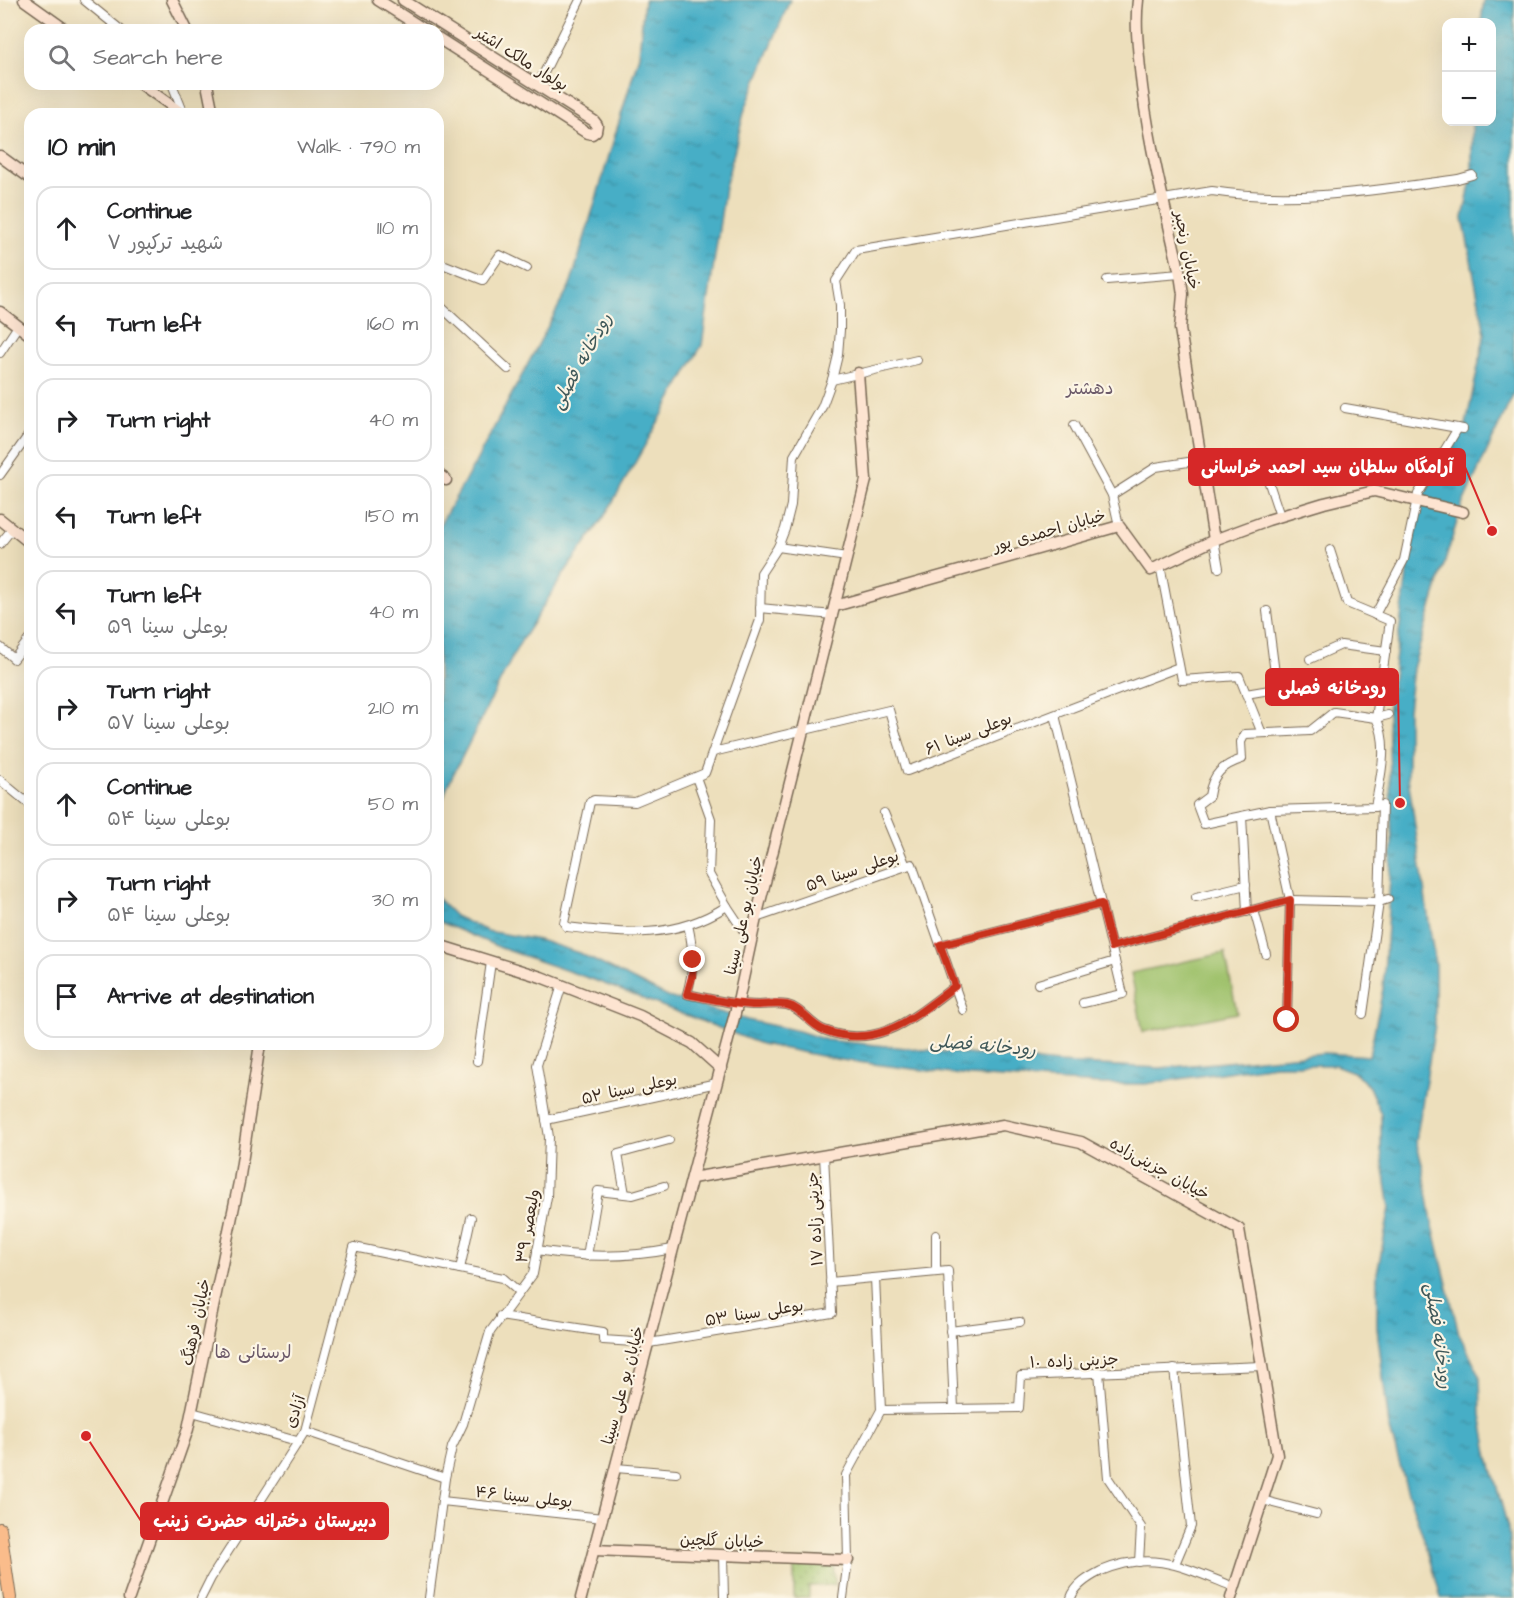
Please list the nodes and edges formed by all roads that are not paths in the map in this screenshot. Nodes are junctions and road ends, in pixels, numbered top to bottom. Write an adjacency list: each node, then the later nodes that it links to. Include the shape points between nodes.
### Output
1 (24, 0): 8 (street)
2 (84, 0): 9 (street)
3 (172, 0): 10 (street)
4 (378, 0): 11 (street)
5 (403, 0): 12 (street, بولوار مالک اشتر)
6 (580, 0): 15 (street)
7 (1138, 0): 25 (street, خیابان رنجبر, via 1142,86)
8 (58, 24)
9 (114, 24)
10 (184, 24)
11 (416, 24)
12 (441, 24)
13 (444, 26): 15 (street, بولوار مالک اشتر)
14 (444, 42): 15 (street, بولوار مالک اشتر, via 587,133 596,131 594,121)
15 (538, 85)
16 (150, 90): 19 (street)
17 (174, 90): 20 (street)
18 (208, 90): 21 (street)
19 (175, 108)
20 (182, 108)
21 (212, 108)
22 (0, 156): 23 (street)
23 (24, 174)
24 (1472, 175): 25 (street, via 1319,196 1212,191)
25 (1164, 200): 28 (street, خیابان رنجبر); 38 (street, via 856,250 836,280 840,330)
26 (445, 265): 27 (street, via 483,280 500,255)
27 (527, 268)
28 (1180, 274): 29 (street); 43 (street, خیابان رنجبر, via 1180,329)
29 (1107, 280)
30 (444, 310): 36 (street)
31 (0, 312): 32 (street)
32 (18, 326): 33 (street); 34 (street)
33 (24, 330)
34 (0, 353)
35 (917, 360): 37 (street)
36 (508, 369)
37 (858, 373): 38 (street); 57 (street, خیابان بو علی سینا, via 866,480)
38 (832, 380): 55 (street, via 822,407 794,456 791,505)
39 (1346, 408): 46 (street, via 1460,429 1418,495)
40 (1074, 425): 45 (street)
41 (24, 442): 44 (street)
42 (1261, 459): 48 (street)
43 (1201, 460): 45 (street, via 1156,467); 53 (street, خیابان رنجبر)
44 (0, 475)
45 (1112, 495): 50 (street)
46 (1418, 501): 47 (street); 48 (street, via 1374,491); 63 (street, via 1404,560)
47 (1462, 511)
48 (1280, 516): 53 (street)
49 (0, 519): 51 (street)
50 (1119, 526): 58 (street, خیابان احمدی پور, via 1151,570); 61 (street, خیابان احمدی پور)
51 (12, 529): 52 (street); 54 (street)
52 (24, 538)
53 (1214, 540): 58 (street); 59 (street)
54 (0, 544)
55 (778, 547): 57 (street); 60 (street, via 761,573)
56 (1330, 550): 63 (street, via 1347,603)
57 (847, 557): 61 (street, خیابان بو علی سینا)
58 (1160, 566): 68 (street)
59 (1219, 568)
60 (760, 608): 61 (street); 77 (street)
61 (834, 610): 75 (street, خیابان بو علی سینا)
62 (1267, 611): 70 (street)
63 (1375, 615): 66 (street, via 1390,621)
64 (24, 646): 65 (street, via 14,659)
65 (0, 648)
66 (1386, 651): 67 (street, via 1341,645); 74 (street)
67 (1310, 659)
68 (1179, 668): 71 (street, via 1182,680 1239,676); 72 (street, بوعلی سینا ۶۱)
69 (1299, 685): 70 (street)
70 (1277, 689): 71 (street)
71 (1246, 694): 76 (street)
72 (1055, 715): 75 (street, بوعلی سینا ۶۱, via 907,771 889,710); 91 (street)
73 (1388, 715): 74 (street)
74 (1376, 718): 76 (street, via 1334,712 1310,731); 81 (street, via 1381,728)
75 (804, 730): 77 (street); 94 (street, خیابان بو علی سینا)
76 (1261, 731): 84 (street, via 1245,734 1241,742 1242,759 1225,764 1210,785 1209,796 1197,805 1204,824)
77 (713, 752): 78 (street, via 705,773)
78 (696, 777): 92 (street, via 711,819 709,874); 95 (street, via 634,802 590,802 564,923 567,927 626,934 664,932)
79 (0, 780): 80 (street)
80 (24, 800)
81 (1382, 805): 82 (street); 90 (street)
82 (1270, 810): 84 (street); 89 (street)
83 (884, 813): 85 (street)
84 (1242, 816): 86 (street)
85 (906, 866): 94 (street, بوعلی سینا ۵۹); 97 (street, بوعلی سینا ۵۹, via 912,864)
86 (1246, 885): 87 (street); 93 (street)
87 (1196, 897)
88 (1388, 899): 90 (street)
89 (1290, 900): 90 (street); 93 (street); 110 (street)
90 (1379, 902): 109 (street)
91 (1101, 904): 97 (street); 99 (street)
92 (727, 906): 95 (street); 96 (street)
93 (1251, 911): 99 (street); 100 (street)
94 (756, 918): 96 (street, خیابان بو علی سینا)
95 (688, 925): 106 (street, via 693,960 687,994)
96 (751, 942): 106 (street, خیابان بو علی سینا)
97 (940, 945): 105 (street, بوعلی سینا ۵۹)
98 (444, 947): 102 (street)
99 (1112, 947): 101 (street)
100 (1266, 954)
101 (1115, 961): 103 (street); 107 (street, via 1123,994)
102 (491, 962): 104 (street); 112 (street)
103 (1038, 984)
104 (562, 985): 113 (street, via 640,1016 692,1043); 115 (street, ولیعصر ۳۹, via 537,1065)
105 (955, 986): 106 (street, via 918,1015 889,1031 865,1036 825,1031 789,1005); 108 (street, بوعلی سینا ۵۹)
106 (738, 1002): 113 (street, خیابان بو علی سینا)
107 (1083, 1003)
108 (963, 1010)
109 (1363, 1014)
110 (1287, 1020)
111 (259, 1050): 140 (street, خیابان فرهنگ, via 240,1182)
112 (477, 1061)
113 (721, 1069): 114 (street, خیابان بو علی سینا)
114 (717, 1083): 115 (street, بوعلی سینا ۵۲); 118 (street, خیابان بو علی سینا)
115 (546, 1120): 124 (street, ولیعصر ۳۹, via 548,1197)
116 (669, 1140): 120 (street, via 618,1154)
117 (824, 1155): 118 (street, خیابان جزینی‌زاده); 129 (street, جزینی زاده ۱۷); 135 (street, خیابان جزینی‌زاده, via 1003,1125 1081,1142 1239,1229)
118 (692, 1178): 123 (street, خیابان بو علی سینا)
119 (664, 1186): 120 (street)
120 (625, 1194): 125 (street, via 598,1191)
121 (471, 1218): 126 (street)
122 (936, 1234): 127 (street)
123 (674, 1249): 125 (street); 134 (street, خیابان بو علی سینا)
124 (537, 1250): 125 (street); 130 (street, ولیعصر ۳۹, via 533,1274)
125 (586, 1257)
126 (460, 1269): 130 (street, via 503,1278); 141 (street, آزادی, via 354,1247)
127 (936, 1272): 128 (street); 133 (street, via 948,1271)
128 (875, 1278): 129 (street); 139 (street)
129 (830, 1282): 134 (street, بوعلی سینا ۵۳, via 832,1313)
130 (519, 1292): 131 (street, ولیعصر ۳۹)
131 (500, 1316): 134 (street, via 603,1332 603,1340); 145 (street, ولیعصر ۳۹, via 490,1332)
132 (1020, 1322): 133 (street)
133 (950, 1331): 138 (street)
134 (649, 1343): 143 (street, خیابان بو علی سینا)
135 (1262, 1366): 136 (street, جزینی زاده ۱۰); 146 (street, خیابان جزینی‌زاده, via 1277,1455)
136 (1174, 1369): 137 (street, جزینی زاده ۱۰); 155 (street, via 1191,1526)
137 (1099, 1372): 138 (street, جزینی زاده ۱۰, via 1021,1376 1019,1408); 154 (street, via 1108,1478 1141,1527)
138 (954, 1409): 139 (street, جزینی زاده ۱۰)
139 (881, 1410): 153 (street, via 846,1475)
140 (192, 1412): 142 (street); 158 (street, خیابان فرهنگ)
141 (305, 1431): 142 (street, آزادی); 145 (street)
142 (297, 1441): 159 (street, آزادی)
143 (616, 1468): 144 (street); 149 (street, خیابان بو علی سینا)
144 (676, 1473)
145 (445, 1478): 147 (street, ولیعصر ۳۹)
146 (1262, 1500): 148 (street); 156 (street, خیابان جزینی‌زاده)
147 (442, 1501): 149 (street, بوعلی سینا ۴۶); 160 (street, ولیعصر ۳۹)
148 (1316, 1514)
149 (603, 1518): 151 (street, خیابان بو علی سینا)
150 (0, 1530): 157 (main road)
151 (594, 1550): 152 (street, خیابان گلچین); 161 (street, خیابان بو علی سینا)
152 (723, 1555): 153 (street, خیابان گلچین); 162 (street)
153 (848, 1560): 163 (street)
154 (1139, 1562): 155 (street); 164 (street, via 1114,1565 1092,1575 1073,1591)
155 (1175, 1564): 156 (street)
156 (1232, 1592)
157 (10, 1598)
158 (129, 1598)
159 (201, 1598)
160 (429, 1598)
161 (582, 1598)
162 (724, 1598)
163 (843, 1598)
164 (1071, 1598)

